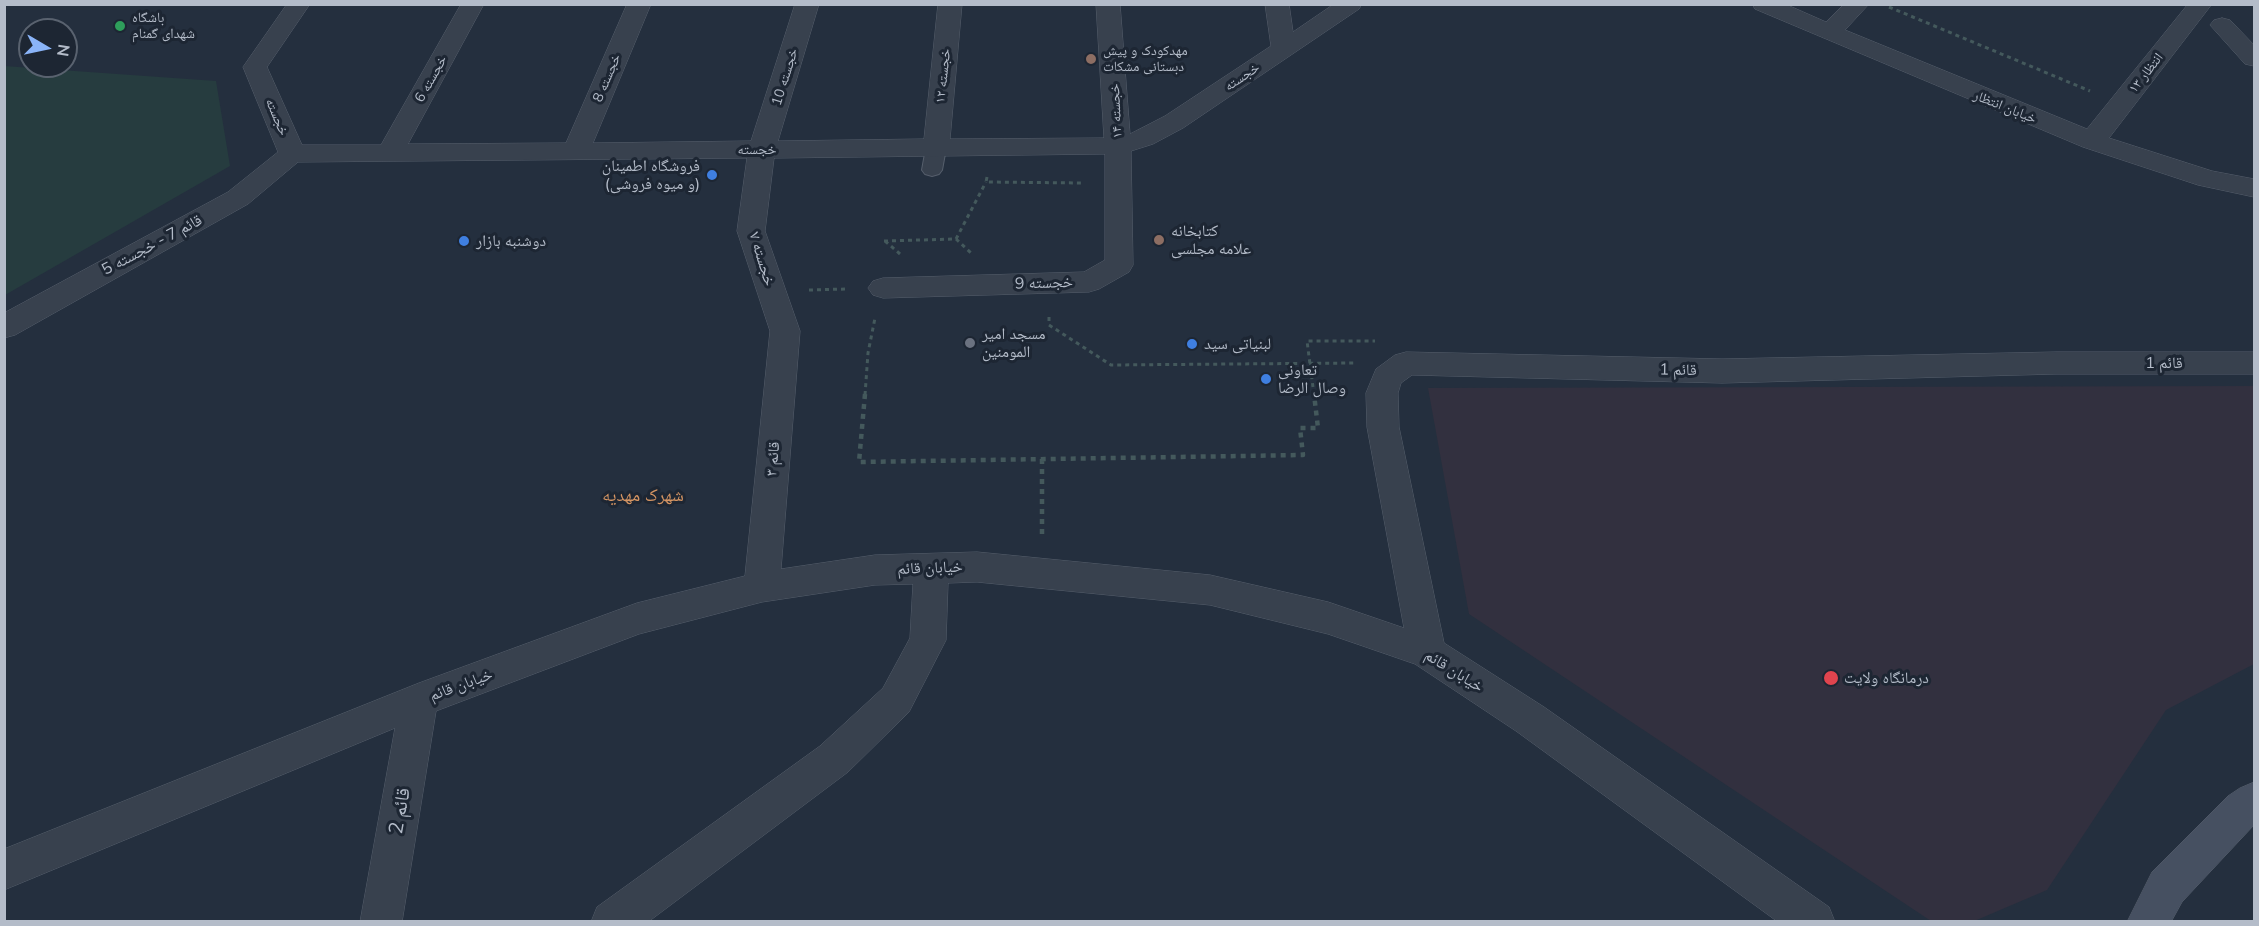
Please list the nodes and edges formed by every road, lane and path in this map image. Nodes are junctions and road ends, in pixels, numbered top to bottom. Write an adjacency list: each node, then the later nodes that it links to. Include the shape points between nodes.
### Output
1 (299, 4): 23 (street, خجسته, via 255,67)
2 (472, 4): 22 (street, خجسته 6)
3 (639, 4): 21 (street, خجسته 8)
4 (807, 4): 20 (street, خجسته 10)
5 (950, 4): 24 (street, خجسته ۱۲)
6 (1108, 4): 19 (street, خجسته ۱۴)
7 (1277, 4): 15 (street)
8 (1351, 4): 15 (street, خجسته)
9 (1763, 4): 14 (street, خیابان انتظار)
10 (1858, 4): 14 (street)
11 (1883, 4): 17 (path)
12 (2201, 4): 17 (street, انتظار ۱۳)
13 (2222, 25): 16 (street)
14 (1829, 32): 18 (street, خیابان انتظار)
15 (1284, 49): 19 (street, خجسته, via 1174,122)
16 (2254, 59)
17 (2121, 105): 18 (street, انتظار ۱۳)
18 (2092, 141): 26 (street, خیابان انتظار, via 2208,180)
19 (1118, 146): 24 (street, خجسته); 28 (street, خجسته 9, via 1119,265 1089,282)
20 (762, 150): 21 (street, خجسته); 24 (street, خجسته); 30 (street, خجسته ۷, via 751,231)
21 (576, 151): 22 (street, خجسته)
22 (390, 153): 23 (street, خجسته)
23 (292, 154): 31 (street, قائم 7 - خجسته 5, via 238,198)
24 (934, 159)
25 (986, 182): 27 (path, via 956,239)
26 (2254, 188)
27 (884, 241)
28 (1048, 283): 29 (street, خجسته 9); 33 (path, via 1049,325 1111,365)
29 (883, 288): 30 (path); 37 (path, via 868,352 859,462)
30 (772, 291): 32 (street, خجسته ۷)
31 (4, 327)
32 (785, 332): 40 (street, قائم ۳)
33 (1309, 363): 34 (path); 35 (path, via 1307,341 1392,341); 37 (path, via 1318,428 1300,428 1304,455)
34 (1352, 363)
35 (1406, 363): 36 (street, قائم 1, via 1722,371); 41 (street, via 1387,377 1382,393 1383,427)
36 (2254, 363)
37 (1042, 459): 39 (path)
38 (931, 568): 39 (street, خیابان قائم, via 977,567); 40 (street, خیابان قائم, via 876,570); 46 (street, via 928,640 896,700 834,759)
39 (1042, 573): 41 (street, خیابان قائم, via 1210,590 1328,618)
40 (762, 587): 42 (street, خیابان قائم, via 637,619)
41 (1427, 652): 47 (street, خیابان قائم, via 1530,719)
42 (419, 700): 44 (street, خیابان قائم); 45 (street, قائم 2)
43 (2254, 801): 48 (main road, via 2167,887)
44 (4, 870)
45 (381, 921)
46 (612, 921)
47 (1814, 921)
48 (2148, 921)

